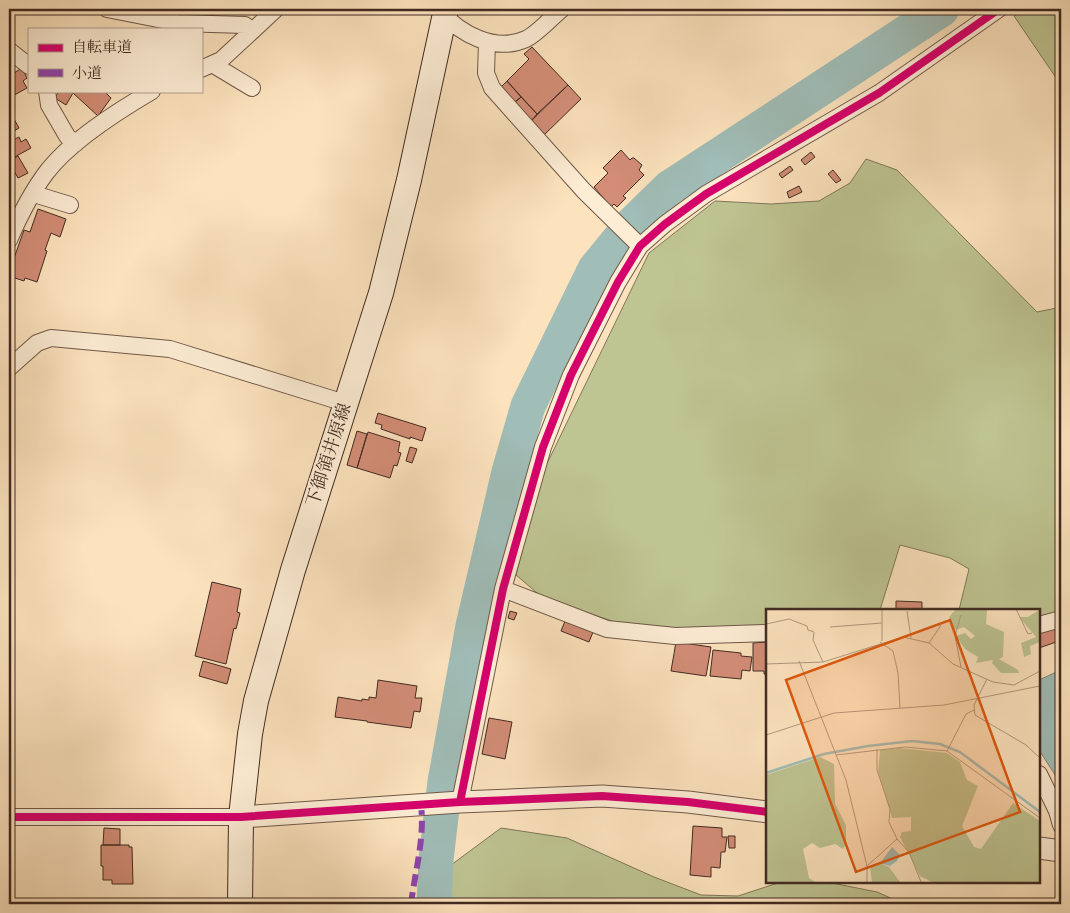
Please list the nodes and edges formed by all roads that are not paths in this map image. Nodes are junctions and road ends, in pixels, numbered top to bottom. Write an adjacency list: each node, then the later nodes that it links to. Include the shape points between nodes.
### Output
1 (107, 9): 6 (street, via 178,23 245,25)
2 (276, 9): 6 (street)
3 (562, 9): 7 (street, via 528,39 511,44)
4 (998, 9): 19 (street, via 879,93 706,194)
5 (443, 11): 7 (street, via 463,32); 21 (main road, 下御領井原線, via 409,180 381,293)
6 (252, 31): 10 (street, via 221,60)
7 (487, 42): 19 (street, via 486,73 492,88 584,191)
8 (10, 50): 9 (street)
9 (28, 65)
10 (207, 67): 11 (street)
11 (252, 88)
12 (47, 92): 14 (street, via 49,105)
13 (150, 92): 14 (street, via 128,104)
14 (75, 144): 15 (street, via 47,173)
15 (34, 194): 16 (street); 17 (street)
16 (70, 205)
17 (13, 220): 18 (street)
18 (9, 240)
19 (637, 244): 22 (street, via 572,375 543,446)
20 (9, 368): 21 (street, via 37,343 51,338 170,349)
21 (345, 403): 30 (main road, 下御領井原線, via 292,570 256,701)
22 (503, 589): 25 (street, via 607,629 675,636); 27 (street)
23 (1061, 620): 24 (street)
24 (1040, 625)
25 (766, 633)
26 (1040, 776): 31 (street)
27 (454, 803): 28 (street, via 602,796); 30 (street)
28 (766, 812)
29 (9, 817): 30 (street)
30 (241, 817): 34 (main road, 下御領井原線)
31 (1061, 825)
32 (1040, 848): 33 (street)
33 (1061, 851)
34 (240, 904)

